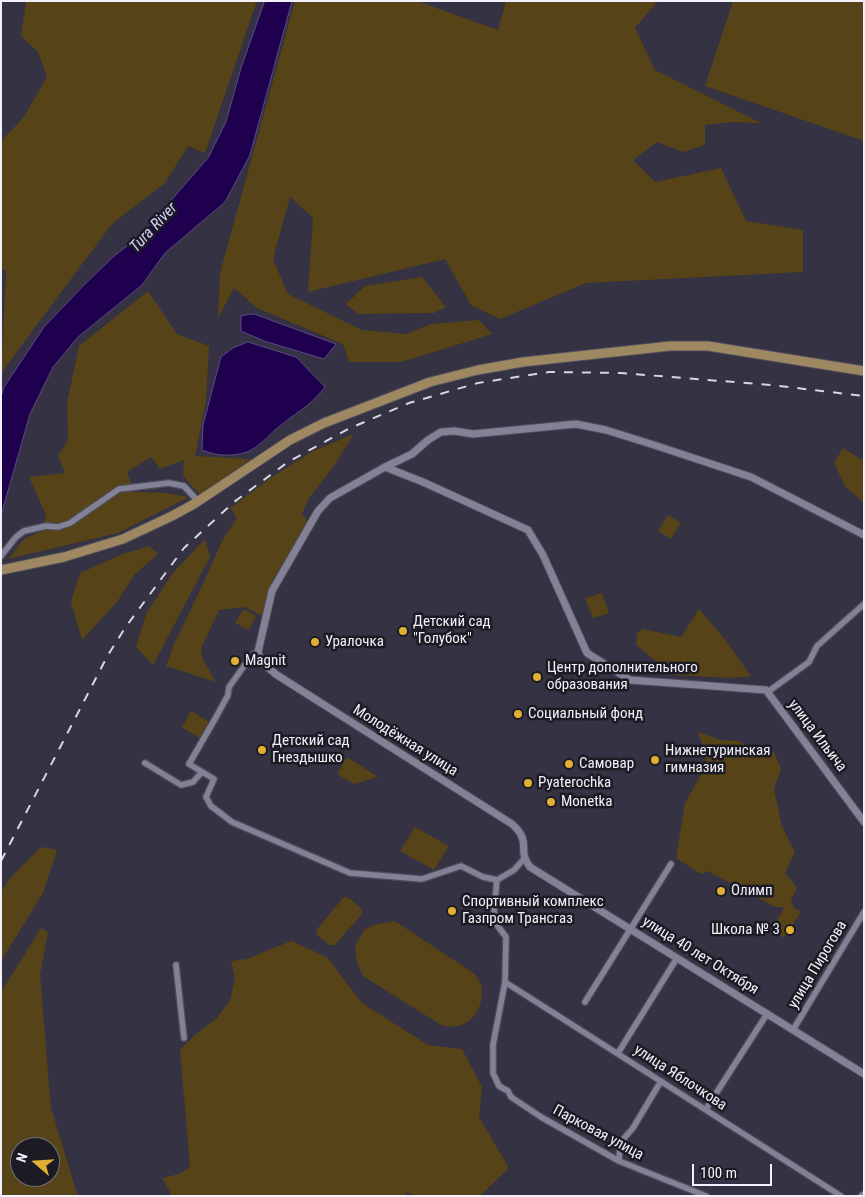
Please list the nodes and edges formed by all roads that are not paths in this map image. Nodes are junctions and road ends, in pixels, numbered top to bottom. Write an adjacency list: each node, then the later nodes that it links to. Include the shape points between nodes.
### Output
1 (864, 371): 3 (main road, via 708,346 670,346 478,370 430,382 324,423 290,440)
2 (385, 467): 4 (street, via 412,454 441,432 473,434 576,424 606,430 751,477); 8 (street, via 330,498 318,511 272,591); 9 (street, via 528,530 543,555 587,653 630,680)
3 (198, 501): 5 (street, via 184,486 169,483 119,489 70,523 24,531); 6 (main road, via 123,539 64,557)
4 (864, 535)
5 (1, 556)
6 (1, 570)
7 (864, 604): 9 (street, via 816,646 809,662 770,691)
8 (258, 652): 11 (street, via 229,688 216,719 189,764); 13 (street, Молодёжная улица, via 261,662 277,676 512,824 524,840)
9 (766, 690): 12 (street, улица Ильича)
10 (145, 763): 11 (street, via 181,786 193,782)
11 (201, 773): 15 (street, via 214,779 206,797 211,806 232,822 350,873 422,879 461,866)
12 (864, 822)
13 (524, 859): 15 (street, via 514,870); 17 (street, улица 40 лет Октября, via 530,867)
14 (671, 864): 17 (street)
15 (497, 880): 20 (street, via 494,911 497,924 506,937)
16 (864, 912): 23 (street, улица Пирогова)
17 (630, 929): 18 (street, улица 40 лет Октября); 21 (street)
18 (677, 958): 22 (street, улица 40 лет Октября); 25 (street)
19 (176, 965): 24 (street)
20 (505, 982): 25 (street, улица Яблочкова); 29 (street, Парковая улица, via 493,1045 493,1073 499,1086 541,1117)
21 (585, 1002)
22 (767, 1014): 23 (street, улица 40 лет Октября); 28 (street)
23 (793, 1030): 26 (street, улица 40 лет Октября)
24 (184, 1038)
25 (618, 1053): 27 (street, улица Яблочкова)
26 (864, 1074)
27 (661, 1081): 28 (street, улица Яблочкова); 29 (street, via 633,1128 620,1143)
28 (706, 1109): 31 (street, улица Яблочкова)
29 (619, 1161): 30 (street, Парковая улица)
30 (706, 1196)
31 (841, 1196)

